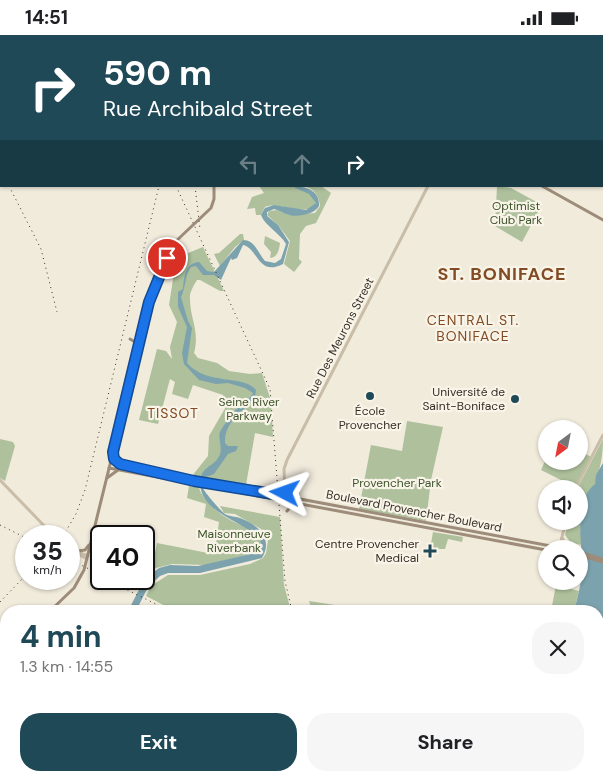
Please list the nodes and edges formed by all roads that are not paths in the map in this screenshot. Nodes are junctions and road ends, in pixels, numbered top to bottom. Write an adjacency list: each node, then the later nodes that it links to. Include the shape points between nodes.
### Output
1 (214, 187): 6 (main road, via 214,199 209,210 174,243 155,285)
2 (427, 187): 17 (street, Rue Des Meurons Street, via 288,458 284,467)
3 (544, 187): 4 (main road)
4 (603, 220)
5 (130, 339): 6 (main road)
6 (138, 350): 8 (main road)
7 (603, 435): 15 (street)
8 (113, 452): 9 (main road); 10 (main road, via 114,459)
9 (110, 462): 10 (main road, Boulevard Provencher Boulevard); 11 (main road)
10 (120, 464): 16 (main road, Boulevard Provencher Boulevard)
11 (109, 468): 12 (main road, Boulevard Provencher Boulevard); 13 (main road)
12 (118, 470): 13 (main road); 16 (main road, Boulevard Provencher Boulevard)
13 (106, 479): 25 (main road)
14 (0, 480): 24 (street)
15 (580, 480)
16 (194, 482): 18 (main road, Boulevard Provencher Boulevard)
17 (284, 484): 19 (street, Rue Des Meurons Street); 20 (street)
18 (222, 487): 19 (main road, Boulevard Provencher Boulevard); 21 (main road, Boulevard Provencher Boulevard)
19 (285, 496): 20 (main road, Boulevard Provencher Boulevard); 21 (main road, Rue Des Meurons Street)
20 (295, 498): 31 (main road, Boulevard Provencher Boulevard)
21 (286, 502): 22 (main road, Boulevard Provencher Boulevard)
22 (294, 503): 23 (main road); 33 (main road, Boulevard Provencher Boulevard)
23 (287, 511)
24 (43, 525)
25 (95, 525)
26 (564, 530): 27 (street)
27 (562, 537): 28 (street); 29 (street)
28 (561, 540)
29 (563, 540)
30 (90, 543): 34 (main road)
31 (538, 544)
32 (90, 546): 39 (main road)
33 (538, 549)
34 (80, 550)
35 (80, 552): 39 (street)
36 (80, 554): 39 (street)
37 (588, 554): 40 (main road)
38 (588, 555): 40 (main road)
39 (87, 557): 41 (main road, via 78,583)
40 (603, 561)
41 (56, 605)

